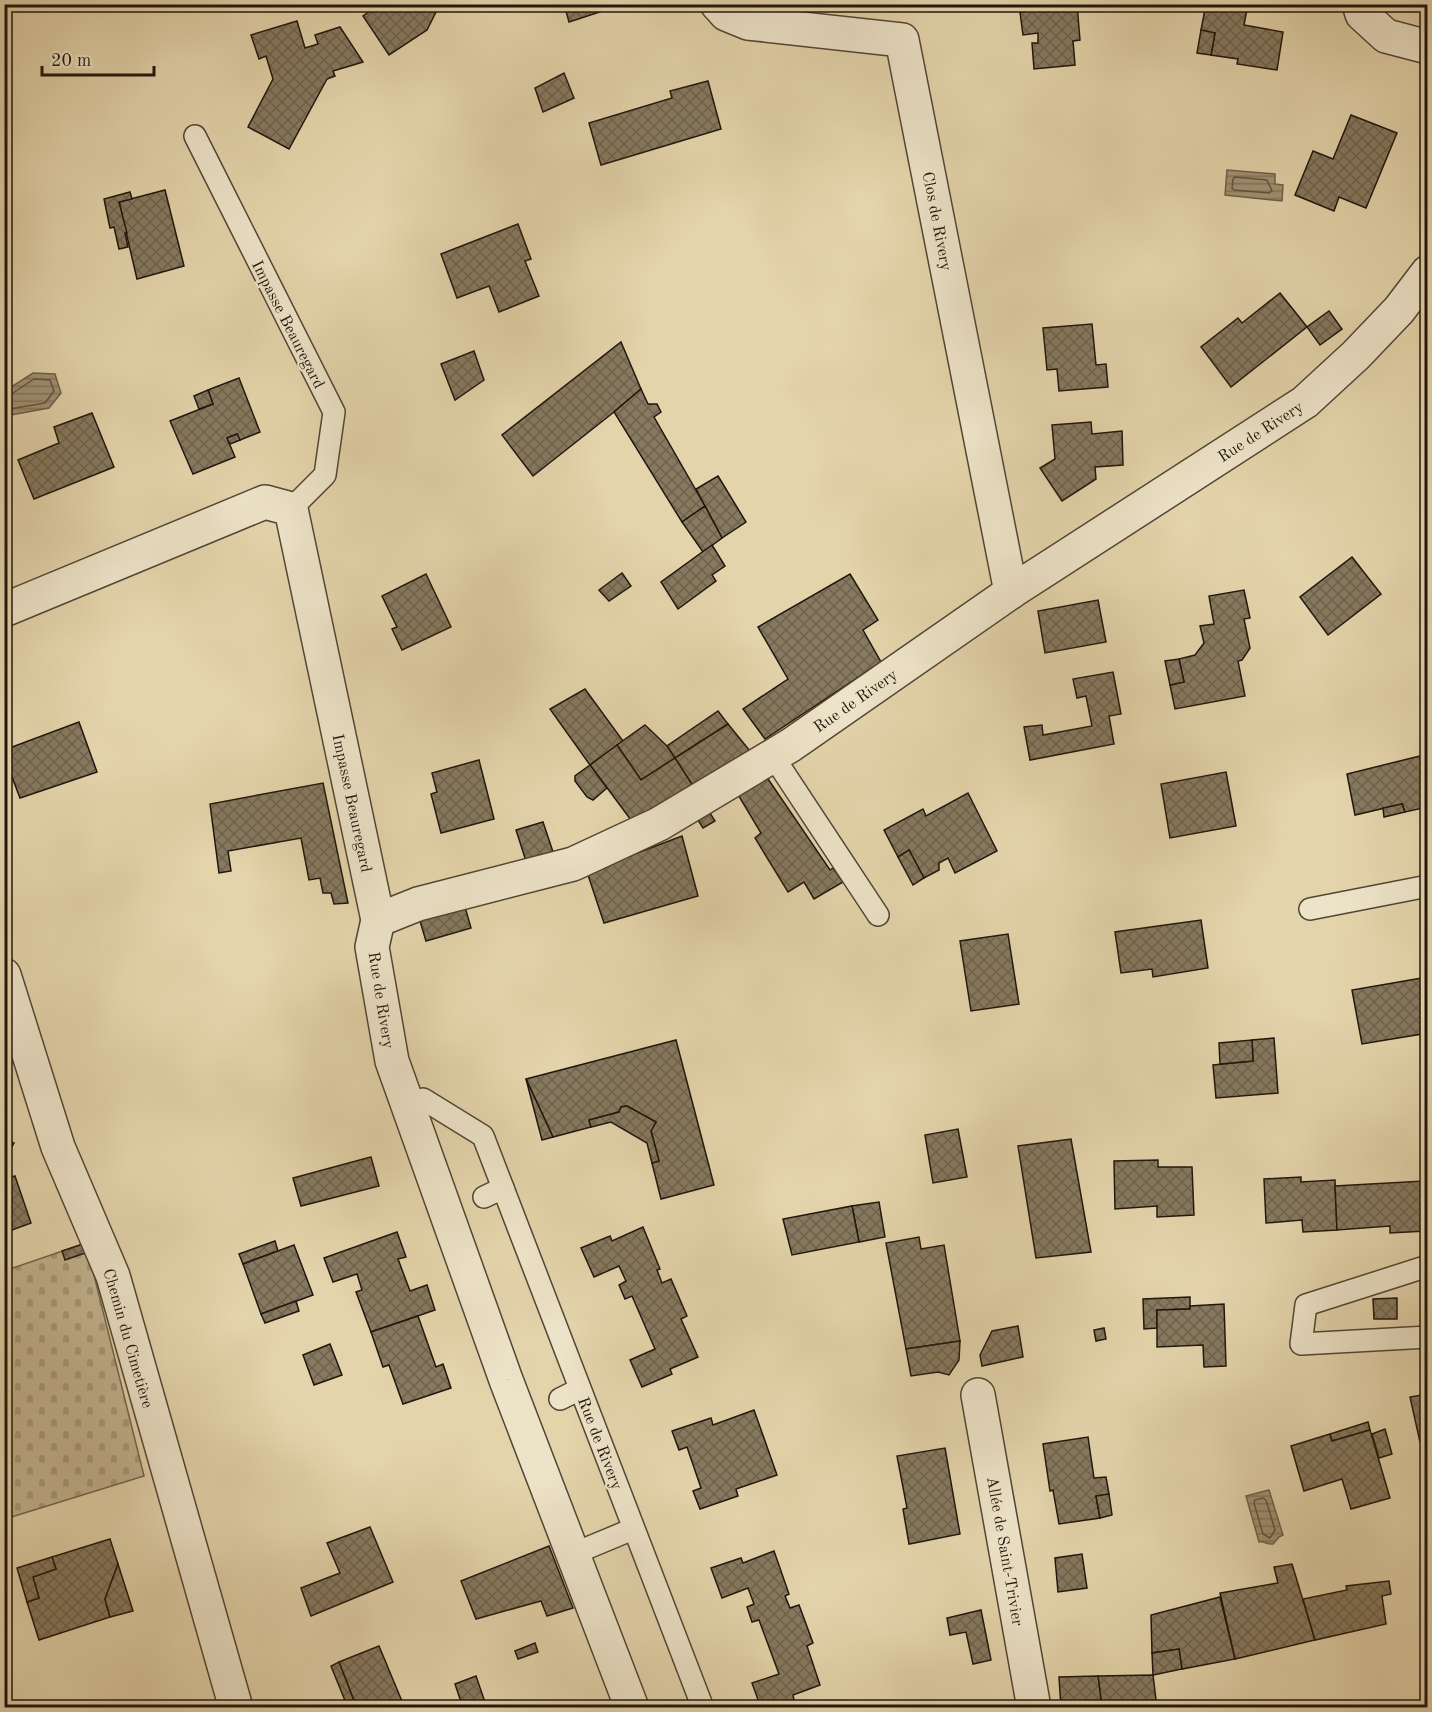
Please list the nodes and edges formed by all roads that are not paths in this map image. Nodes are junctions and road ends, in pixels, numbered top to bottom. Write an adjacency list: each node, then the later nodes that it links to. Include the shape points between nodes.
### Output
1 (717, 4): 7 (street, Clos de Rivery, via 726,14 748,23 902,40)
2 (1359, 4): 3 (street, via 1362,14 1386,36)
3 (1428, 47)
4 (195, 136): 6 (lane, Impasse Beauregard, via 333,412 325,475)
5 (1428, 272): 7 (street, Rue de Rivery, via 1399,310 1305,402)
6 (291, 509): 8 (street, via 265,502); 13 (street, Impasse Beauregard)
7 (1011, 592): 9 (street, Rue de Rivery)
8 (4, 610)
9 (773, 756): 12 (lane); 13 (street, Rue de Rivery, via 659,824 573,864 418,904)
10 (1428, 886): 11 (lane)
11 (1310, 909)
12 (878, 915)
13 (378, 920): 15 (street, Rue de Rivery, via 372,947 392,1061)
14 (4, 975): 23 (street, Chemin du Cimetière, via 58,1147 113,1276)
15 (407, 1104): 18 (lane, Rue de Rivery, via 423,1099 483,1136 494,1192); 22 (street, Rue de Rivery)
16 (1428, 1266): 17 (lane, via 1306,1305 1301,1344)
17 (1428, 1336)
18 (580, 1389): 20 (lane); 21 (lane, Rue de Rivery)
19 (978, 1395): 26 (street, Allée de Saint-Trivier)
20 (560, 1399)
21 (633, 1529): 22 (lane); 25 (lane, Rue de Rivery)
22 (573, 1554): 24 (street, Rue de Rivery)
23 (236, 1707)
24 (632, 1707)
25 (703, 1707)
26 (1034, 1707)

